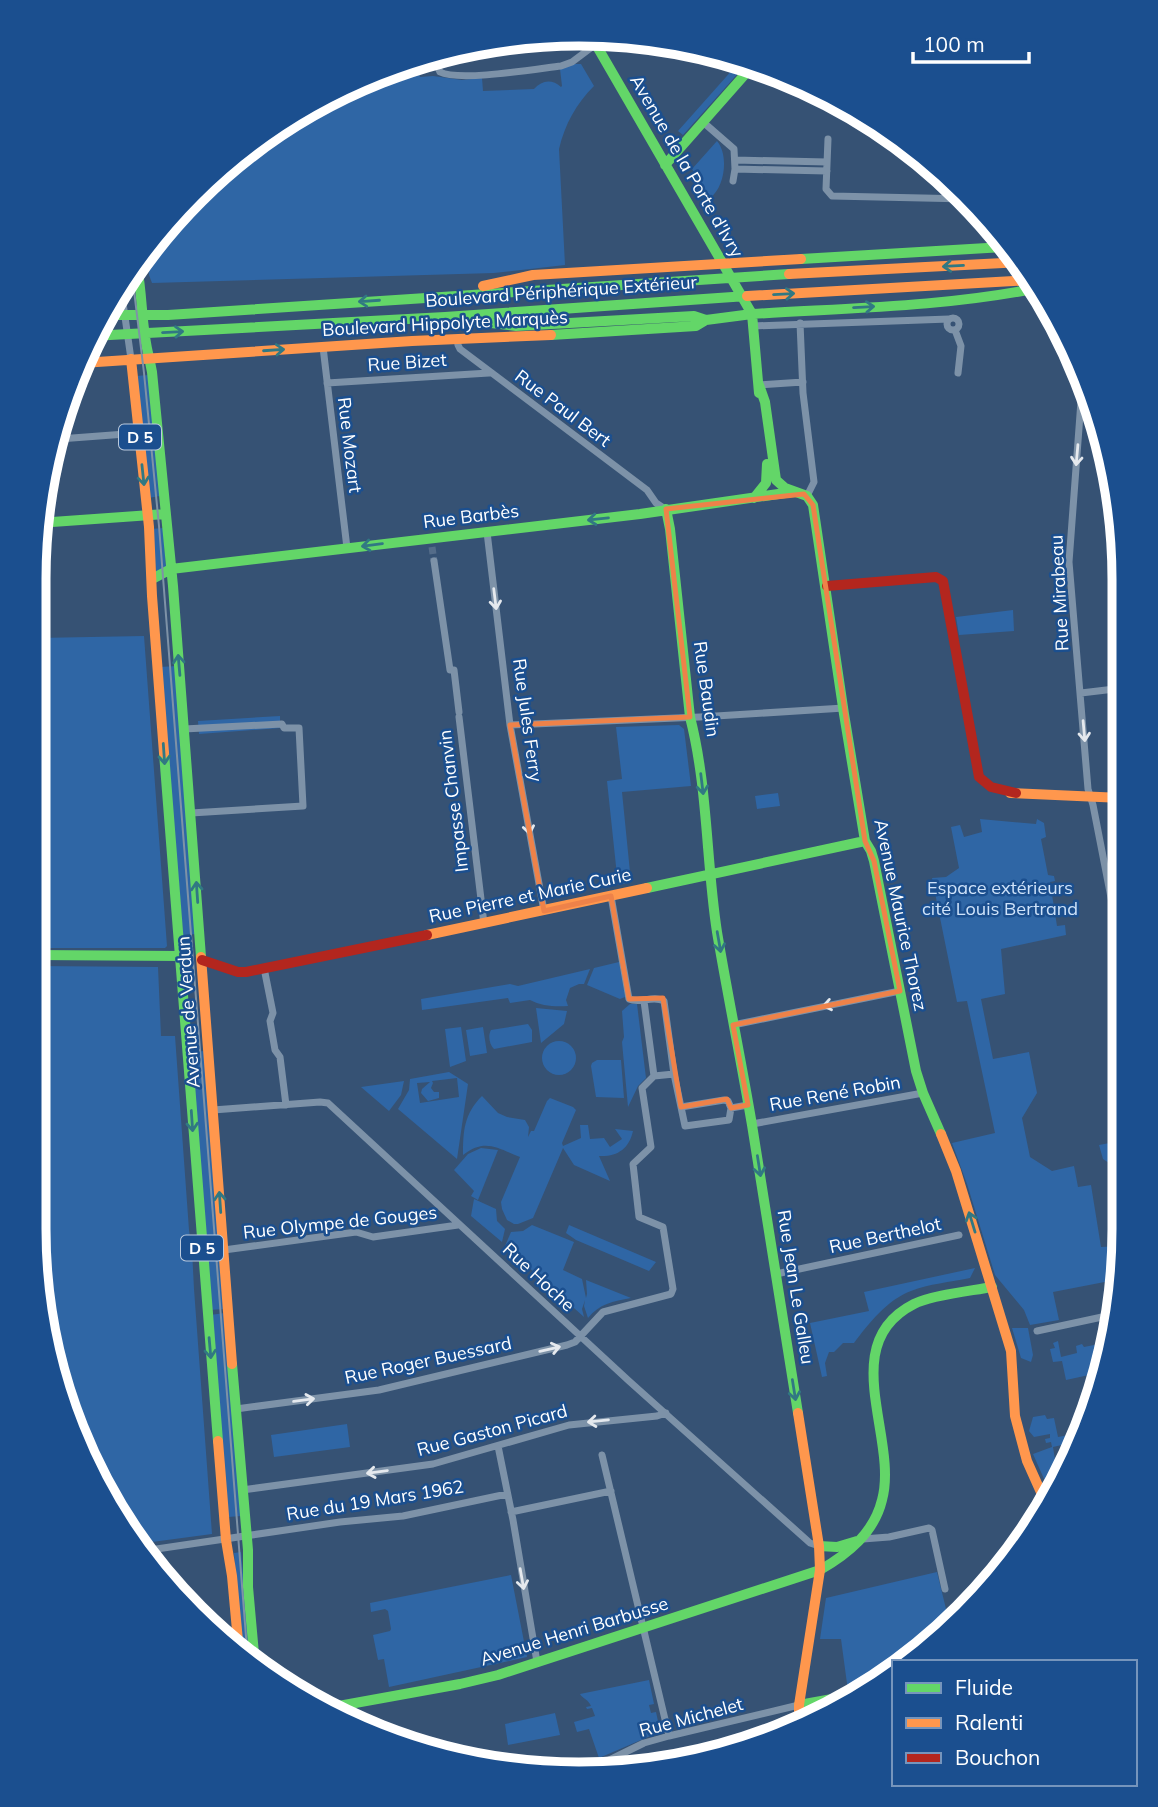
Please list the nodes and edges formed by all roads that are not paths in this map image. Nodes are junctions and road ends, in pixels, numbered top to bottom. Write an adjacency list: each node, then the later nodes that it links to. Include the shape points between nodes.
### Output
1 (588, 46): 3 (street, via 561,66 463,77 446,75)
2 (598, 47): 8 (main road, Avenue de la Porte d'Ivry)
3 (437, 65)
4 (746, 73): 5 (main road)
5 (703, 122): 8 (main road); 9 (street, via 734,149)
6 (828, 139): 7 (street)
7 (827, 162): 9 (street); 10 (street)
8 (665, 165): 15 (main road, Avenue de la Porte d'Ivry)
9 (735, 165): 10 (street); 11 (street)
10 (827, 171): 12 (street, via 826,188 832,196)
11 (733, 181)
12 (953, 199)
13 (997, 247): 15 (main road)
14 (1008, 263): 19 (main road, one-way to 19)
15 (725, 266): 19 (main road, via 533,275); 21 (main road, Avenue de la Porte d'Ivry)
16 (139, 278): 30 (main road)
17 (1021, 281): 23 (main road, Boulevard Périphérique Extérieur, one-way to 17)
18 (1027, 290): 21 (main road, Boulevard Hippolyte Marquès, one-way to 18, via 954,301)
19 (438, 296): 22 (main road, one-way to 22)
20 (123, 302): 30 (street)
21 (751, 311): 24 (main road, Boulevard Hippolyte Marquès); 26 (main road)
22 (115, 316)
23 (445, 317): 24 (main road, via 516,326 694,316); 27 (main road, Boulevard Périphérique Extérieur, one-way to 23)
24 (706, 320): 28 (main road, Boulevard Hippolyte Marquès, via 696,326)
25 (800, 323): 26 (street); 33 (street, via 955,317 961,346); 34 (street)
26 (753, 326): 36 (main road)
27 (105, 335)
28 (457, 339): 29 (main road, Boulevard Hippolyte Marquès); 32 (street, Rue Paul Bert, via 460,349)
29 (323, 347): 30 (main road, Boulevard Hippolyte Marquès, one-way to 29); 35 (street, Rue Mozart)
30 (139, 354): 31 (main road, Boulevard Hippolyte Marquès); 38 (main road, Avenue de Verdun / D 5); 44 (main road, Avenue de Verdun / D 5, via 152,374)
31 (92, 361)
32 (490, 373): 35 (street, Rue Bizet); 43 (street, Rue Paul Bert)
33 (958, 373)
34 (803, 382): 36 (street); 41 (street, via 814,482)
35 (327, 383): 48 (street, Rue Mozart)
36 (759, 385): 40 (main road, via 776,480); 42 (main road, via 768,477)
37 (1081, 401): 54 (street, Rue Mirabeau, one-way to 54, via 1069,549)
38 (139, 433): 39 (street); 45 (main road, Avenue de Verdun / D 5, one-way to 45)
39 (65, 439)
40 (795, 492): 41 (main road); 42 (main road, Rue Barbès)
41 (807, 496): 52 (main road, Avenue Maurice Thorez, via 813,505)
42 (754, 498): 43 (main road, Rue Barbès)
43 (666, 509): 47 (main road, Rue Barbès, one-way to 47); 56 (main road, Rue Baudin)
44 (165, 514): 45 (main road); 50 (main road, Avenue de Verdun / D 5)
45 (147, 515): 46 (main road); 51 (main road, Avenue de Verdun / D 5)
46 (49, 522)
47 (487, 532): 48 (main road, Rue Barbès, one-way to 48, via 432,542); 57 (street, Rue Jules Ferry, one-way to 57)
48 (347, 548): 50 (main road, Rue Barbès)
49 (435, 561): 69 (street, Impasse Chanvin, via 450,670 454,670)
50 (171, 569): 51 (main road, Rue Barbès); 58 (main road, Avenue de Verdun / D 5, one-way to 50)
51 (152, 579): 71 (main road, Avenue de Verdun / D 5, one-way to 71)
52 (827, 586): 55 (main road, Avenue Maurice Thorez); 59 (main road, via 936,577 943,581 978,787 992,792)
53 (1112, 689): 54 (street)
54 (1081, 693): 59 (street, Rue Mirabeau, one-way to 59)
55 (844, 708): 56 (street); 62 (main road, Avenue Maurice Thorez)
56 (690, 717): 57 (street); 63 (main road, Rue Baudin, one-way to 63)
57 (510, 725): 68 (street, Rue Jules Ferry, one-way to 68)
58 (184, 729): 61 (main road, Avenue de Verdun / D 5); 61 (street, via 282,724 299,728 303,806)
59 (1091, 797): 60 (main road); 65 (street, Rue Mirabeau)
60 (1112, 798)
61 (191, 813): 72 (main road, Avenue de Verdun / D 5, one-way to 61)
62 (865, 841): 63 (main road, Rue Pierre et Marie Curie); 74 (main road, Avenue Maurice Thorez, via 872,850)
63 (710, 875): 66 (main road, Rue Pierre et Marie Curie); 76 (main road, Rue Jean Le Galleu, one-way to 76)
64 (1112, 885): 65 (street)
65 (1109, 886): 67 (street, Rue Mirabeau)
66 (611, 896): 68 (main road, Rue Pierre et Marie Curie); 75 (street, via 627,995 633,1001)
67 (1112, 902)
68 (544, 911): 69 (main road, Rue Pierre et Marie Curie)
69 (484, 924): 73 (main road, Rue Pierre et Marie Curie)
70 (46, 955): 71 (main road, Rue Pierre et Marie Curie)
71 (180, 956): 72 (main road, Rue Pierre et Marie Curie); 105 (main road, Avenue de Verdun / D 5, one-way to 105)
72 (202, 960): 73 (main road, Rue Pierre et Marie Curie, via 238,972); 84 (main road, Avenue de Verdun / D 5)
73 (264, 968): 80 (street)
74 (900, 991): 76 (street, one-way to 76); 79 (main road, Avenue Maurice Thorez)
75 (644, 1000): 77 (street, via 664,1001); 78 (street)
76 (733, 1025): 81 (main road, Rue Jean Le Galleu)
77 (674, 1074): 78 (street); 82 (street)
78 (654, 1076): 93 (street, via 642,1088 651,1147 633,1164 639,1217 663,1227 673,1292 603,1312)
79 (923, 1093): 85 (street, Rue René Robin); 90 (main road, Avenue Maurice Thorez, one-way to 79, via 956,1171)
80 (286, 1105): 84 (street, Rue Hoche); 86 (street, Rue Hoche, via 328,1103)
81 (748, 1105): 83 (street); 85 (main road, Rue Jean Le Galleu)
82 (681, 1107): 83 (street, via 724,1100); 83 (street, via 687,1127 729,1119)
83 (731, 1108)
84 (213, 1110): 88 (main road, Avenue de Verdun / D 5, one-way to 84)
85 (752, 1124): 89 (main road, Rue Jean Le Galleu, one-way to 89)
86 (458, 1225): 88 (street, Rue Olympe de Gouges, via 373,1237 356,1232); 93 (street, Rue Hoche)
87 (959, 1235): 89 (street, Rue Berthelot)
88 (224, 1250): 94 (main road, Avenue de Verdun / D 5)
89 (776, 1274): 106 (main road, Rue Jean Le Galleu, one-way to 106)
90 (992, 1287): 101 (main road, Avenue Maurice Thorez, via 1011,1351 1020,1438); 104 (main road, via 914,1304 893,1319 879,1339 873,1381 886,1468 878,1511)
91 (1105, 1316): 92 (street)
92 (1037, 1331)
93 (580, 1336): 94 (street, Rue Roger Buessard, one-way to 93, via 379,1390 567,1345); 95 (street, Rue Hoche)
94 (236, 1409): 98 (main road, Avenue de Verdun / D 5)
95 (666, 1413): 96 (street, Rue Gaston Picard, one-way to 96, via 569,1424); 106 (street, Rue Hoche, via 810,1543)
96 (498, 1446): 98 (street, Rue Gaston Picard, one-way to 98, via 433,1464); 100 (street)
97 (602, 1455): 99 (street)
98 (243, 1490): 103 (main road, Avenue de Verdun / D 5)
99 (611, 1491): 102 (street); 111 (street)
100 (507, 1494): 102 (street); 103 (street, Rue du 19 Mars 1962, via 403,1516)
101 (1042, 1494)
102 (511, 1512): 114 (street, one-way to 114)
103 (247, 1536): 105 (street, Rue du 19 Mars 1962); 113 (main road, Avenue de Verdun / D 5)
104 (863, 1539): 107 (main road); 109 (main road, Avenue Henri Barbusse); 110 (street, via 929,1528)
105 (226, 1540): 108 (street, Rue du 19 Mars 1962); 112 (main road, Avenue de Verdun / D 5)
106 (819, 1546): 107 (main road); 109 (main road, Rue Jean Le Galleu)
107 (837, 1547): 109 (main road)
108 (154, 1550)
109 (820, 1570): 111 (main road, Avenue Henri Barbusse); 117 (main road, Rue Jean Le Galleu)
110 (945, 1589)
111 (642, 1629): 114 (main road, Avenue Henri Barbusse); 119 (street)
112 (238, 1638)
113 (254, 1651)
114 (537, 1662): 116 (main road, Avenue Henri Barbusse, via 460,1684)
115 (827, 1700): 117 (main road)
116 (342, 1705)
117 (799, 1705): 118 (main road, Rue Jean Le Galleu); 119 (street, Rue Michelet)
118 (799, 1714)
119 (669, 1736): 120 (street, Rue Michelet)
120 (609, 1760)

